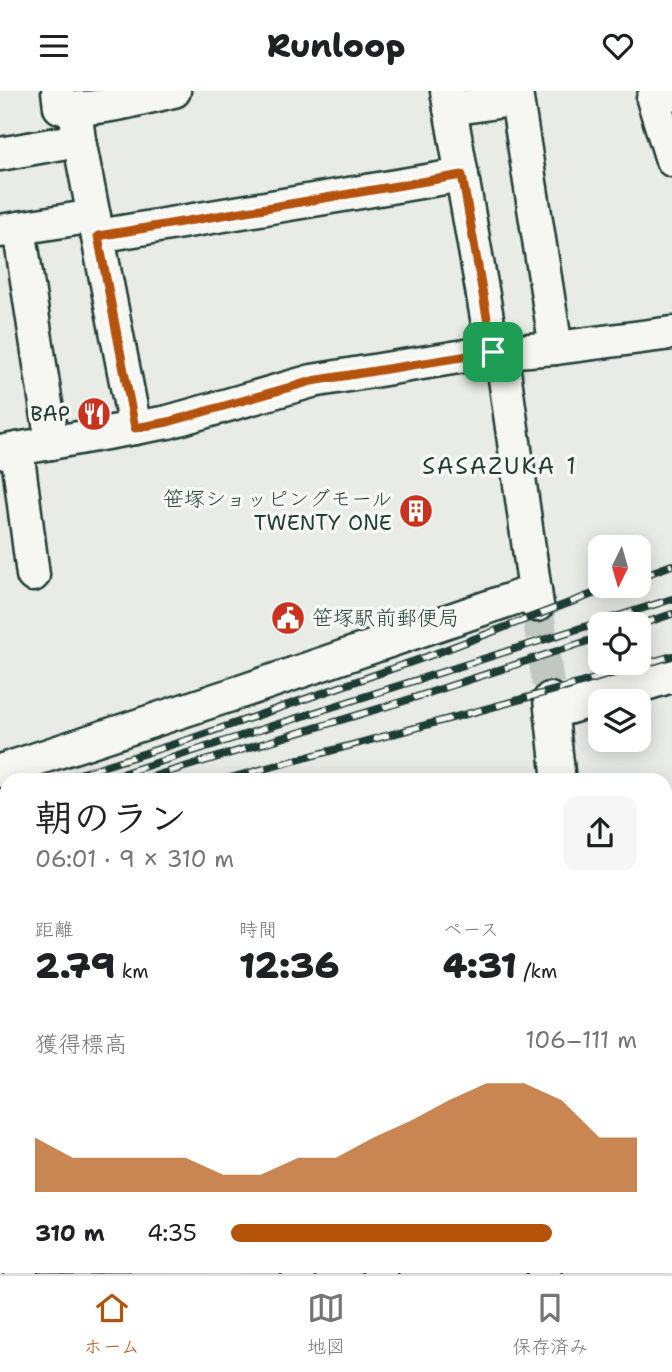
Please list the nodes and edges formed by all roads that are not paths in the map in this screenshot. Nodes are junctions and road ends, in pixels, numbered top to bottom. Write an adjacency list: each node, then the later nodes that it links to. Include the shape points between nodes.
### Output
1 (174, 91): 3 (street)
2 (672, 94): 7 (street, via 653,99)
3 (136, 95): 5 (street)
4 (449, 100): 8 (street); 12 (street, via 517,99)
5 (71, 113): 6 (street); 9 (street)
6 (0, 154)
7 (672, 160)
8 (462, 175): 9 (street); 13 (street)
9 (96, 226): 10 (street); 14 (street)
10 (10, 229): 15 (street)
11 (672, 333): 12 (street)
12 (556, 348): 13 (street)
13 (497, 351): 14 (street, via 312,381); 19 (street, via 536,598)
14 (135, 428): 15 (street)
15 (52, 443): 16 (street)
16 (8, 450): 17 (street)
17 (33, 575)
18 (672, 676): 20 (street, via 559,703)
19 (0, 771)
20 (559, 773)

